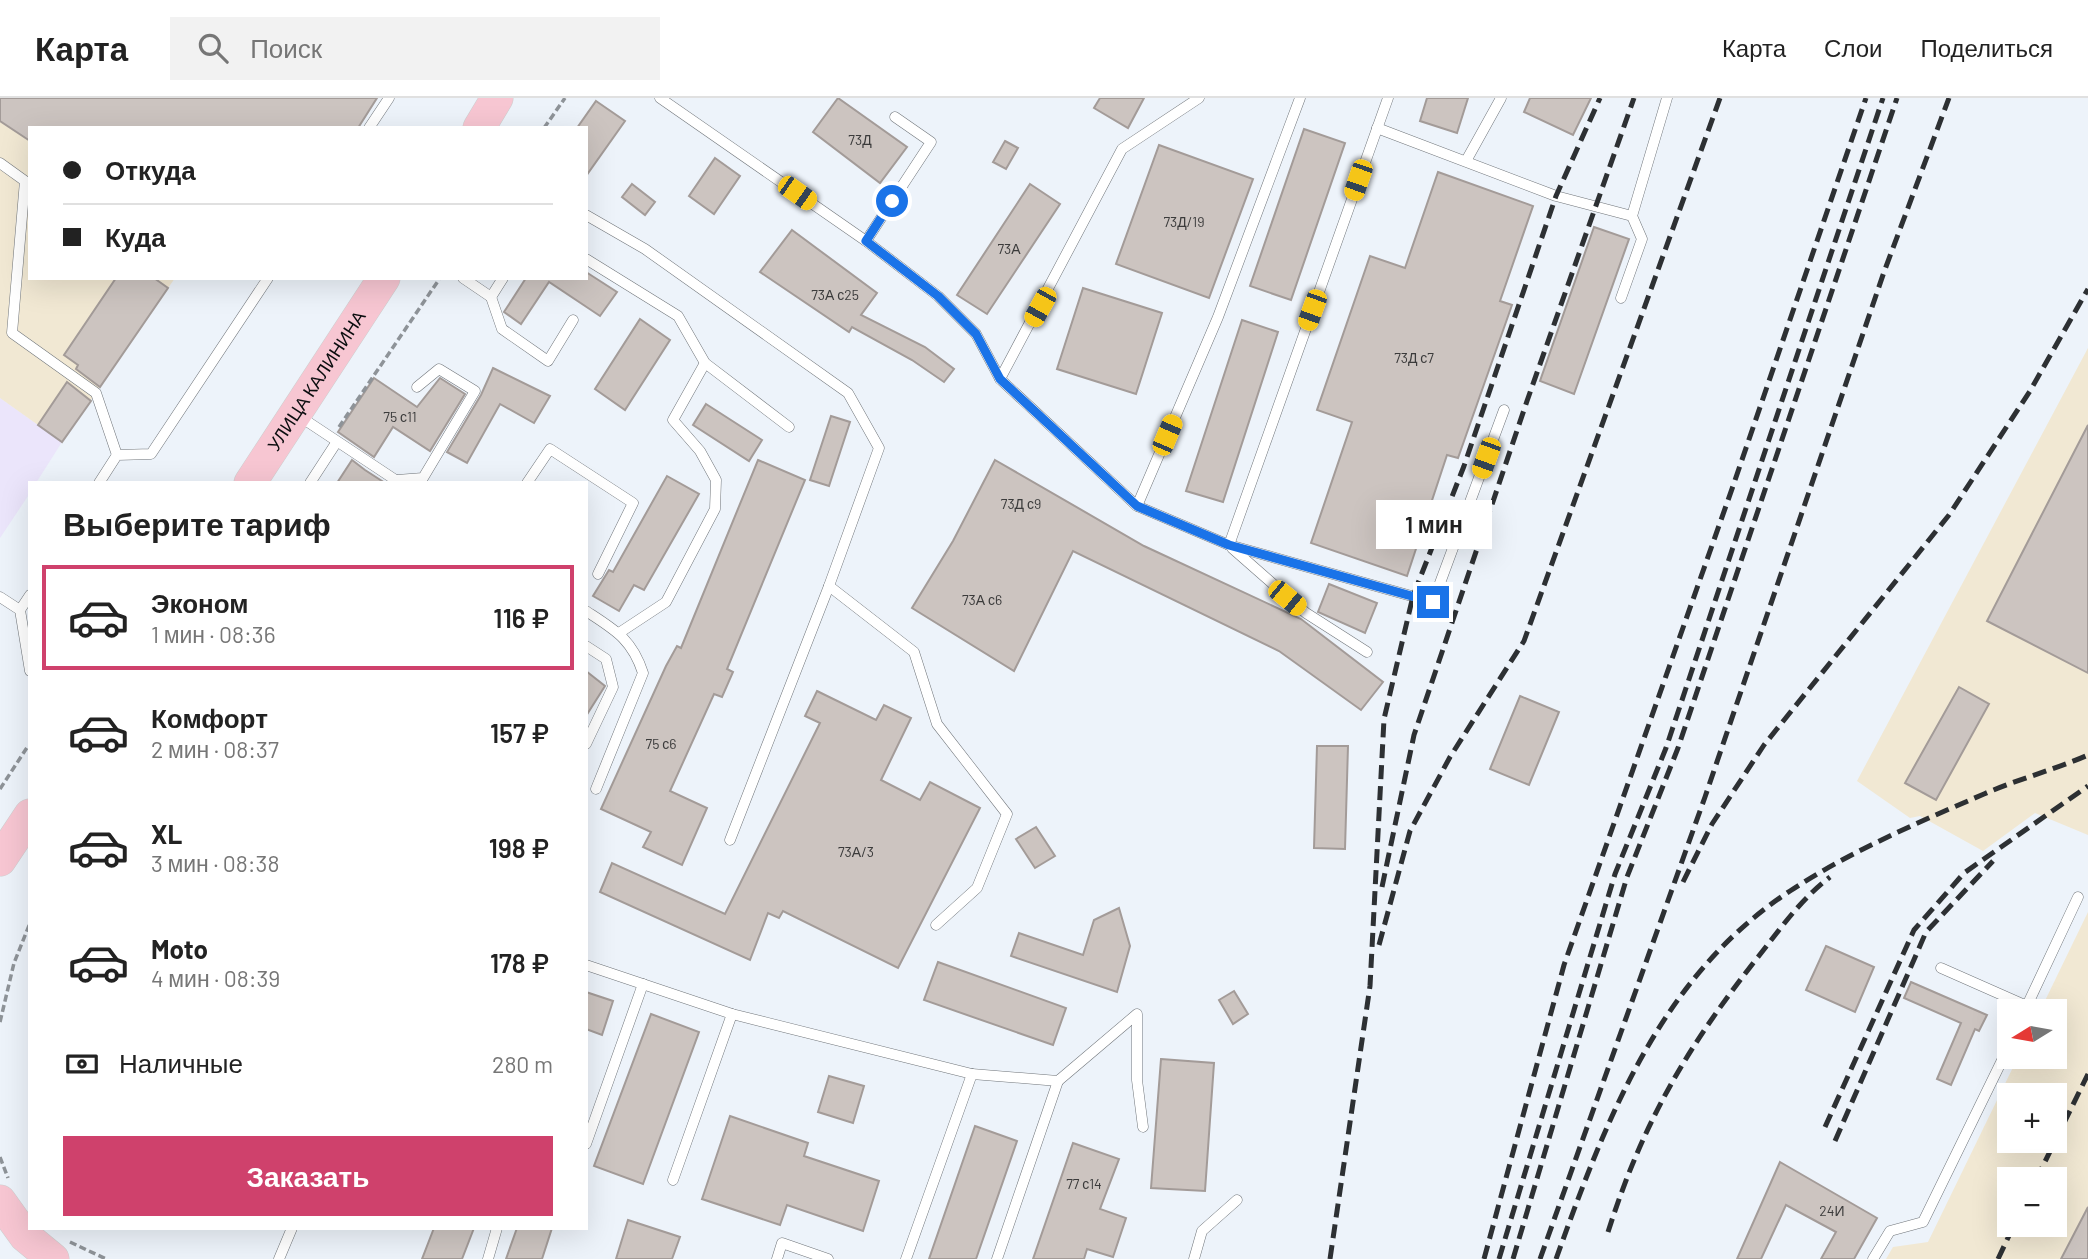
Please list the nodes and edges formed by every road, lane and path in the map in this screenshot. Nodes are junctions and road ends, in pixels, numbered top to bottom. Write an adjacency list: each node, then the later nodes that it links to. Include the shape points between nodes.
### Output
1 (389, 98): 11 (lane)
2 (497, 98): 12 (main road)
3 (565, 98): 13 (path)
4 (660, 98): 19 (lane)
5 (1199, 98): 30 (lane, via 1122,149)
6 (1300, 98): 43 (lane, via 1218,317)
7 (1388, 98): 14 (lane)
8 (1501, 98): 15 (lane)
9 (1667, 98): 18 (lane)
10 (895, 117): 19 (lane, via 931,142)
11 (370, 126)
12 (480, 126)
13 (545, 126)
14 (1377, 128): 15 (lane); 44 (lane)
15 (1466, 161): 18 (lane, via 1556,196)
16 (0, 163): 36 (lane, via 25,181 12,333 96,393)
17 (588, 216): 46 (lane, via 645,249 848,393 879,448)
18 (1632, 216): 27 (lane, via 1642,239)
19 (866, 241): 30 (lane, via 938,296 976,334)
20 (588, 260): 29 (lane, via 678,316)
21 (267, 280): 36 (lane, via 151,454)
22 (383, 280): 33 (main road, УЛИЦА КАЛИНИНА)
23 (439, 280): 35 (path)
24 (466, 280): 26 (lane)
25 (502, 280): 26 (lane)
26 (491, 297): 28 (lane, via 502,329 548,360)
27 (1621, 298)
28 (573, 320)
29 (705, 362): 34 (lane); 51 (lane, via 673,420 700,451 716,480 715,509 666,602)
30 (1000, 379): 43 (lane)
31 (417, 387): 41 (lane, via 439,369 475,391)
32 (1504, 410): 44 (lane, via 1433,602)
33 (296, 414): 35 (lane); 38 (main road, УЛИЦА КАЛИНИНА)
34 (789, 427)
35 (333, 441): 39 (lane); 40 (lane)
36 (117, 455): 37 (lane)
37 (100, 481)
38 (251, 481)
39 (311, 481)
40 (397, 481)
41 (427, 481)
42 (528, 481): 45 (lane, via 550,449 633,503)
43 (1137, 506): 44 (lane)
44 (1229, 545): 53 (lane, via 1306,613)
45 (598, 574)
46 (829, 586): 60 (lane); 64 (lane, via 914,652 937,724 1007,814 977,888)
47 (0, 597): 49 (lane)
48 (28, 598): 49 (lane)
49 (20, 610): 54 (lane)
50 (588, 612): 51 (lane)
51 (619, 633): 58 (lane, via 636,651 643,673)
52 (588, 647): 55 (lane, via 606,659 614,687)
53 (1367, 652)
54 (28, 659)
55 (588, 740)
56 (28, 746): 57 (path)
57 (0, 789)
58 (596, 789)
59 (28, 818): 61 (main road)
60 (730, 840)
61 (3, 858): 62 (main road)
62 (0, 887)
63 (2078, 897): 70 (lane)
64 (936, 925)
65 (28, 928): 72 (path, via 14,962)
66 (588, 966): 68 (lane)
67 (1941, 968): 69 (lane)
68 (643, 984): 71 (lane); 77 (lane)
69 (2005, 999)
70 (2030, 999)
71 (732, 1014): 74 (lane); 78 (lane)
72 (0, 1021)
73 (1998, 1069): 93 (lane, via 1923,1222 1890,1231)
74 (972, 1074): 75 (lane); 90 (lane)
75 (1058, 1081): 76 (lane, via 1137,1014); 91 (lane)
76 (1143, 1127)
77 (588, 1138)
78 (673, 1180)
79 (1237, 1200): 92 (lane, via 1202,1231)
80 (0, 1201): 84 (main road, via 25,1236)
81 (291, 1230): 86 (lane)
82 (497, 1230): 87 (lane)
83 (0, 1239): 84 (main road)
84 (55, 1253): 85 (path)
85 (106, 1259)
86 (279, 1259)
87 (488, 1259)
88 (777, 1259): 89 (lane, via 782,1243)
89 (828, 1259)
90 (906, 1259)
91 (997, 1259)
92 (1194, 1259)
93 (1873, 1259)

